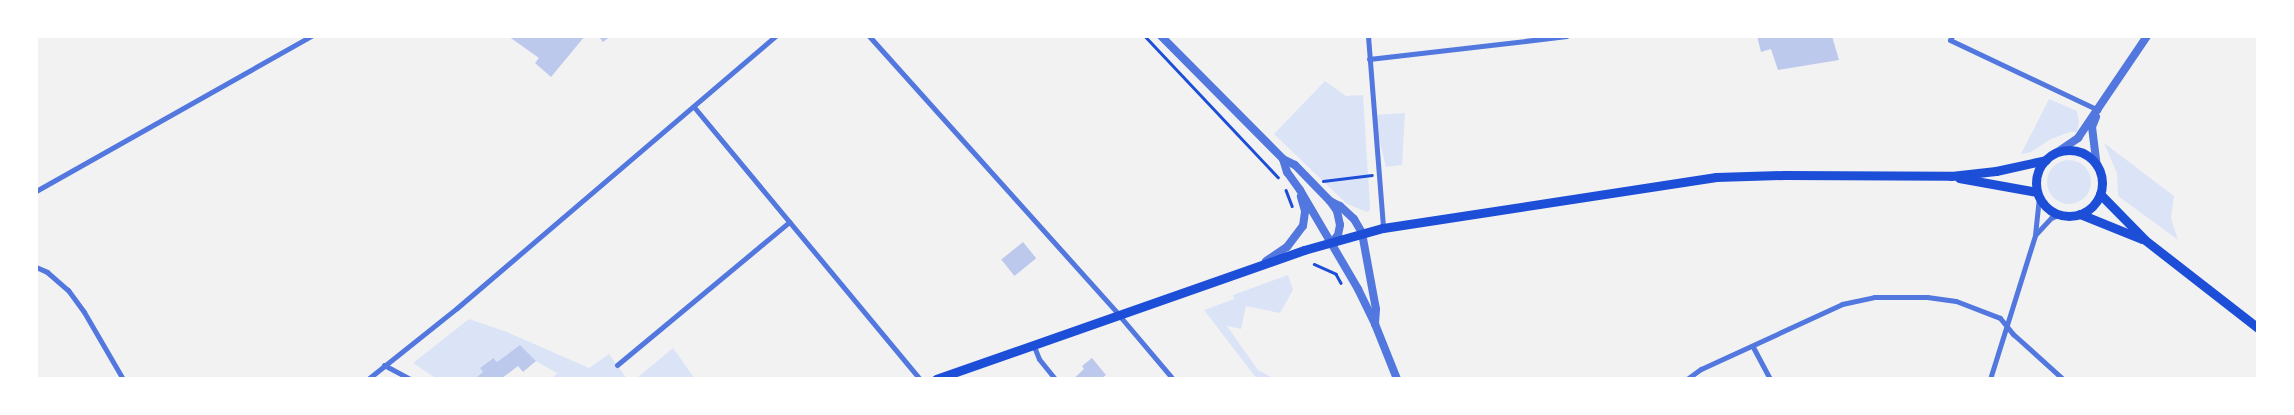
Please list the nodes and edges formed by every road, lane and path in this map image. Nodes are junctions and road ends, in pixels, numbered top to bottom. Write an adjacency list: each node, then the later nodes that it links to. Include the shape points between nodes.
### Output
1 (311, 36): 21 (street)
2 (776, 36): 11 (street)
3 (869, 36): 38 (street)
4 (1145, 36): 26 (path, via 1272,168 1287,191)
5 (1160, 36): 14 (street)
6 (1368, 36): 10 (street)
7 (1567, 36): 10 (street)
8 (2147, 36): 12 (street)
9 (1951, 38): 12 (street)
10 (1369, 59): 29 (street)
11 (694, 107): 28 (street); 44 (street, via 457,308)
12 (2098, 110): 13 (street, via 2078,138); 16 (street, via 2092,127)
13 (2056, 153): 15 (main road); 16 (main road, via 2074,151 2091,159)
14 (1283, 158): 20 (street, via 1287,172); 24 (street, via 1295,165)
15 (2046, 160): 18 (main road, via 1996,171); 23 (main road, via 2036,178)
16 (2097, 166): 22 (main road, via 2102,185)
17 (1371, 175): 19 (path)
18 (1951, 176): 23 (main road); 29 (main road, via 1784,174 1716,177)
19 (1318, 182)
20 (1300, 190): 33 (street); 35 (street, via 1305,211 1303,226 1287,247)
21 (36, 191)
22 (2100, 194): 25 (main road, via 2096,203); 32 (main road)
23 (2038, 195): 27 (main road, via 2050,211); 31 (street)
24 (1330, 201): 30 (street, via 1354,219); 33 (street, via 1337,211 1340,225 1338,235)
25 (2080, 214): 27 (main road); 32 (main road)
26 (1295, 215)
27 (2058, 215): 31 (street)
28 (789, 222): 45 (street); 49 (street)
29 (1383, 228): 30 (main road)
30 (1362, 233): 33 (main road); 39 (street)
31 (2036, 234): 40 (street)
32 (2145, 240): 41 (main road)
33 (1331, 241): 35 (main road); 39 (street)
34 (1314, 264): 37 (path, via 1336,274)
35 (1260, 265): 38 (main road)
36 (36, 267): 46 (street, via 68,290)
37 (1342, 284)
38 (1118, 314): 42 (main road); 52 (street)
39 (1376, 324): 53 (street)
40 (2007, 326): 43 (street, via 2000,318 1956,301 1927,297 1874,297 1842,304); 56 (street); 57 (street)
41 (2258, 328)
42 (1033, 344): 50 (main road); 51 (street, via 1038,359)
43 (1753, 347): 54 (street, via 1701,369); 55 (street)
44 (384, 365): 47 (street); 48 (street)
45 (617, 365)
46 (123, 379)
47 (368, 379)
48 (410, 379)
49 (920, 379)
50 (936, 379)
51 (1055, 379)
52 (1173, 379)
53 (1396, 379)
54 (1687, 379)
55 (1770, 379)
56 (1990, 379)
57 (2063, 379)

